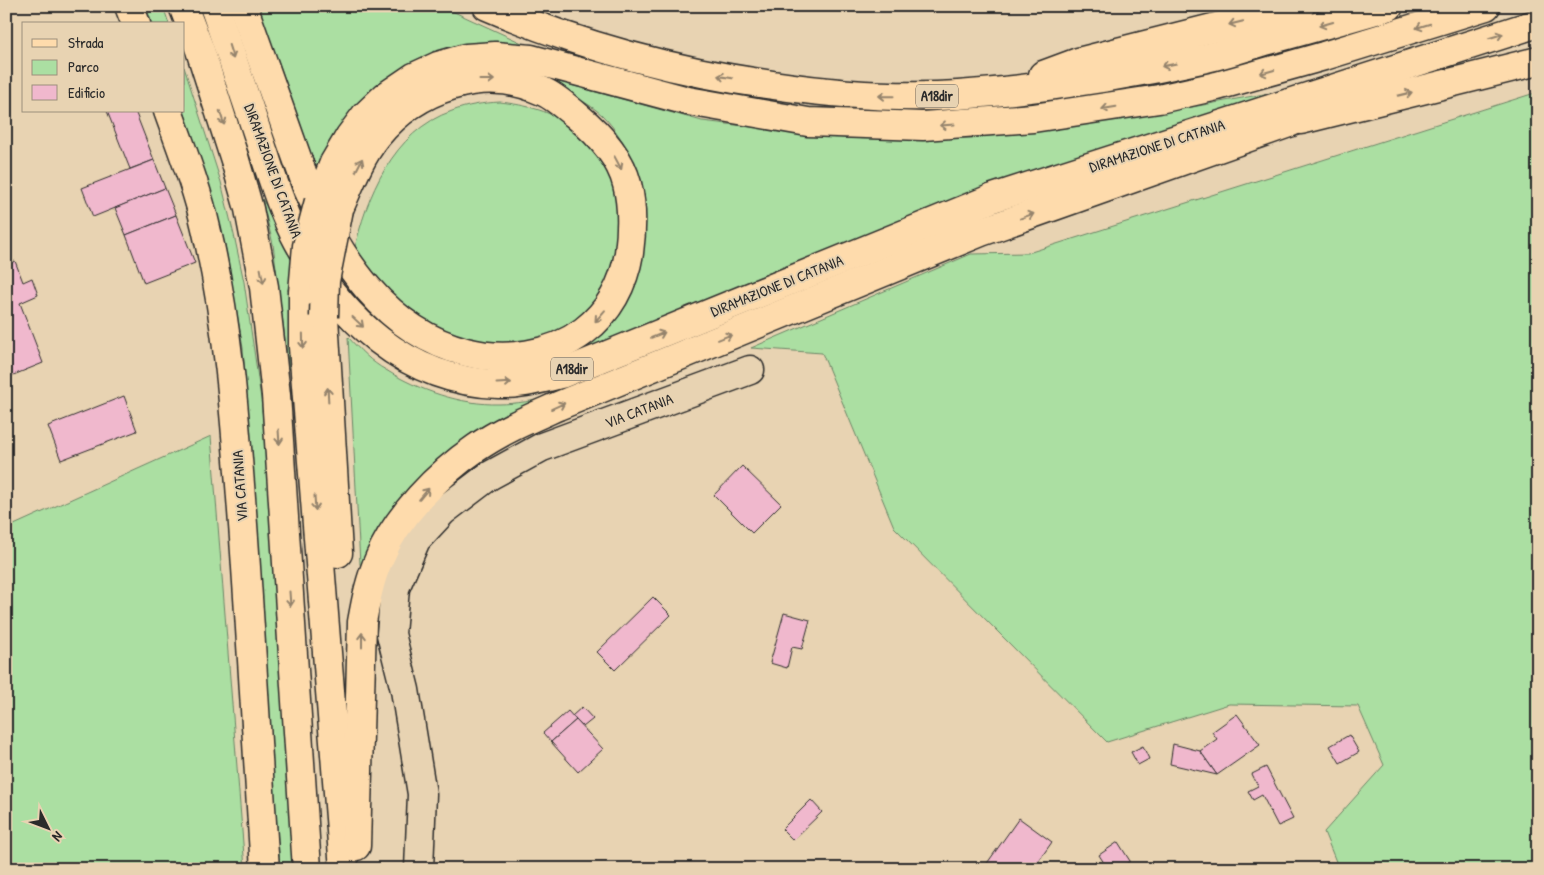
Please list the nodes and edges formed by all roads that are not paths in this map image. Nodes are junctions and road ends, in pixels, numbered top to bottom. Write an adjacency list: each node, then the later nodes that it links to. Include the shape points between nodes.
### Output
1 (130, 6): 9 (main road)
2 (183, 6): 21 (main road, one-way to 21, via 235,160 249,209 264,287 276,395)
3 (214, 6): 16 (main road, DIRAMAZIONE DI CATANIA / A18dir, one-way to 16, via 280,200 297,240 318,276 339,303 379,341 435,373 464,380 498,384 530,382 561,374 993,198)
4 (243, 6): 17 (main road, one-way to 4, via 376,137 395,116 445,87 489,79 543,91 588,125 604,142 627,183 632,233 628,261 610,304 597,321 554,348 525,355 478,355 452,348 425,335 378,301 359,279 320,216)
5 (487, 6): 13 (main road, A18dir, one-way to 5, via 957,95 864,95 756,83 639,60 541,29)
6 (1300, 6): 13 (main road, one-way to 13, via 1078,62)
7 (1390, 6): 13 (main road, A18dir, one-way to 13, via 1208,57 1088,80)
8 (1486, 6): 17 (main road, one-way to 17, via 1324,56 1159,99 1033,118 922,126 808,122 688,101 531,59 466,58 414,77 386,96 366,116 334,163)
9 (135, 22)
10 (1538, 23): 11 (main road, DIRAMAZIONE DI CATANIA / A18dir, one-way to 10)
11 (1455, 49): 15 (main road); 16 (main road, DIRAMAZIONE DI CATANIA / A18dir)
12 (1538, 62): 15 (main road, one-way to 12)
13 (1004, 91)
14 (168, 112): 20 (main road, VIA CATANIA, via 206,228 232,388 251,626)
15 (1289, 123): 16 (main road); 19 (main road, one-way to 15, via 362,622 368,590 378,559 392,532 431,485 476,448 558,406 981,232)
16 (1116, 159)
17 (329, 205): 19 (main road, one-way to 17, bridge, via 324,316); 19 (main road, one-way to 19, bridge, via 309,237 303,292 303,347)
18 (750, 370): 22 (street, VIA CATANIA, via 542,448 489,476 443,511 416,540 395,588 391,634 405,690 422,794)
19 (352, 861)
20 (265, 869)
21 (307, 869)
22 (419, 869)

